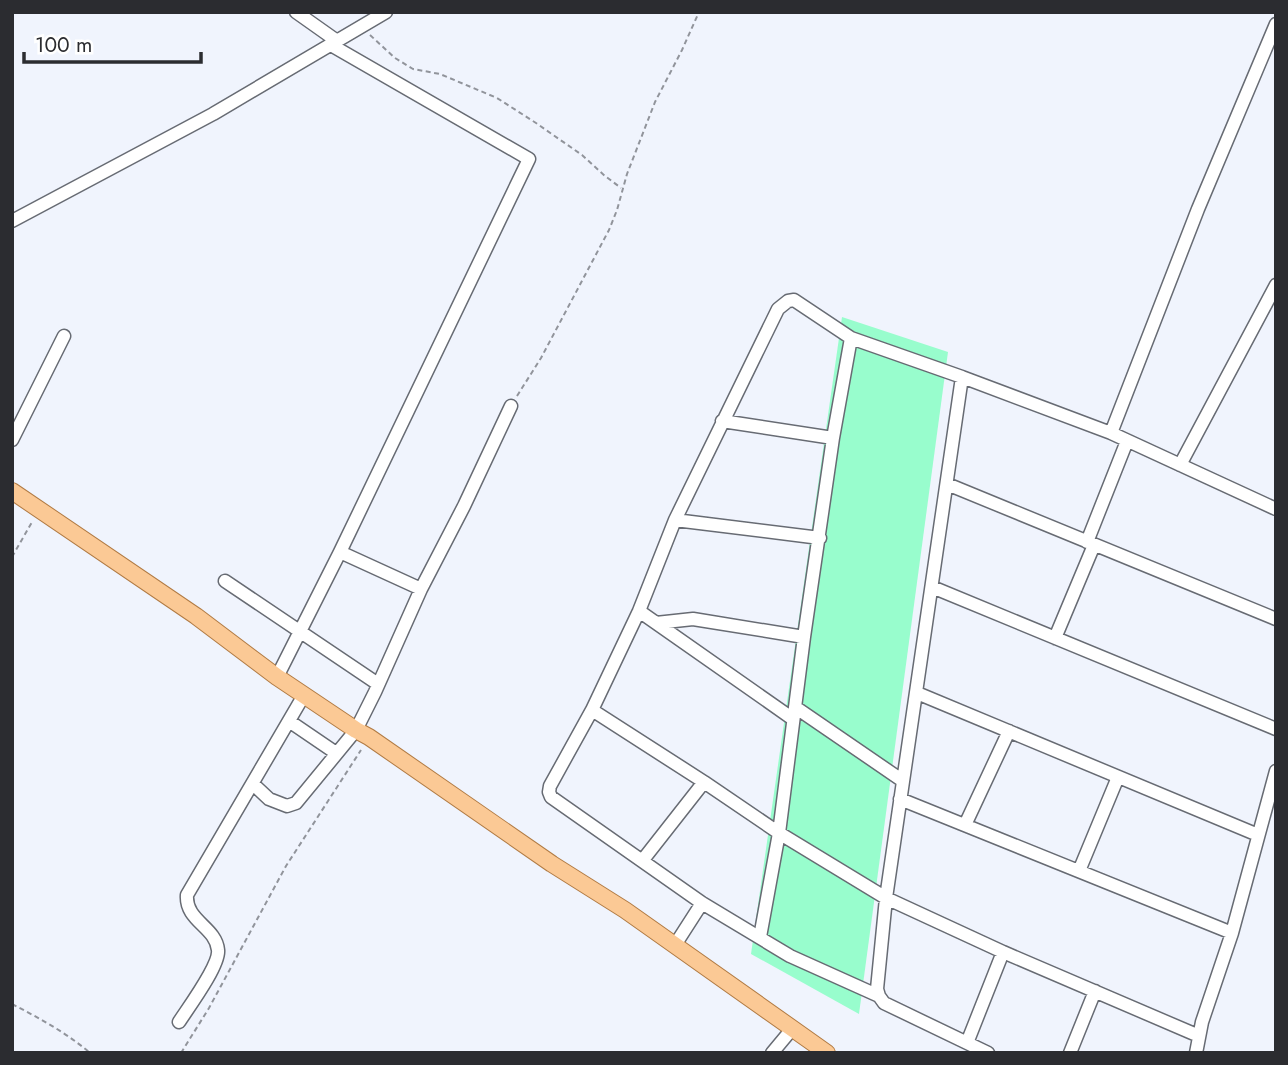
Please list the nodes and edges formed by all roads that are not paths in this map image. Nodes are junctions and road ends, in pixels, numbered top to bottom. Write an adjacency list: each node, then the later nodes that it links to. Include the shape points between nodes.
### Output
1 (296, 12): 4 (street)
2 (386, 12): 4 (street)
3 (1276, 24): 12 (street)
4 (334, 43): 5 (street, via 213,114); 23 (street, via 529,159)
5 (12, 221)
6 (1276, 285): 16 (street)
7 (64, 336): 14 (street)
8 (851, 338): 9 (street); 11 (street, via 794,300 782,305); 13 (street)
9 (962, 377): 12 (street); 17 (street)
10 (511, 406): 26 (street)
11 (722, 421): 13 (street); 20 (street)
12 (1111, 433): 15 (street)
13 (833, 438): 21 (street)
14 (12, 440)
15 (1127, 441): 16 (street); 22 (street)
16 (1180, 465): 19 (street)
17 (947, 484): 22 (street); 25 (street)
18 (12, 491): 33 (main road)
19 (1276, 509)
20 (675, 520): 21 (street); 27 (street)
21 (820, 538): 31 (street)
22 (1091, 543): 28 (street); 32 (street)
23 (340, 552): 26 (street); 30 (street)
24 (225, 581): 30 (street)
25 (932, 587): 32 (street); 35 (street)
26 (421, 589): 34 (street)
27 (639, 611): 29 (street); 37 (street)
28 (1276, 619)
29 (656, 623): 31 (street, via 692,619); 38 (street)
30 (300, 631): 33 (street); 34 (street)
31 (804, 638): 38 (street)
32 (1055, 638): 40 (street)
33 (277, 677): 36 (main road)
34 (378, 684): 42 (street)
35 (917, 693): 41 (street); 46 (street)
36 (304, 695): 39 (street); 42 (main road)
37 (592, 710): 47 (street); 53 (street, via 549,792)
38 (794, 713): 46 (street); 51 (street)
39 (289, 722): 43 (street); 48 (street)
40 (1276, 729)
41 (1009, 731): 45 (street); 50 (street)
42 (362, 734): 43 (street); 59 (main road)
43 (336, 753): 48 (street, via 296,803 287,806 270,799)
44 (1276, 771): 52 (street)
45 (1118, 777): 52 (street); 54 (street)
46 (903, 781): 49 (street)
47 (704, 782): 51 (street); 53 (street)
48 (253, 784): 63 (street, via 187,895 195,919 214,937 219,951)
49 (900, 799): 50 (street); 55 (street)
50 (965, 825): 54 (street)
51 (779, 833): 55 (street); 58 (street)
52 (1258, 835): 57 (street)
53 (642, 861): 56 (street)
54 (1079, 871): 57 (street)
55 (886, 898): 60 (street); 62 (street)
56 (702, 903): 58 (street); 59 (street)
57 (1232, 933): 65 (street)
58 (760, 937): 62 (street, via 790,956)
59 (675, 945): 64 (main road)
60 (1003, 952): 61 (street); 66 (street)
61 (1095, 991): 65 (street); 70 (street)
62 (879, 996): 66 (street, via 884,1003)
63 (179, 1022)
64 (792, 1029): 67 (street); 68 (main road)
65 (1199, 1036): 71 (street)
66 (967, 1043): 69 (street)
67 (772, 1053)
68 (827, 1053)
69 (988, 1053)
70 (1070, 1053)
71 (1196, 1053)

